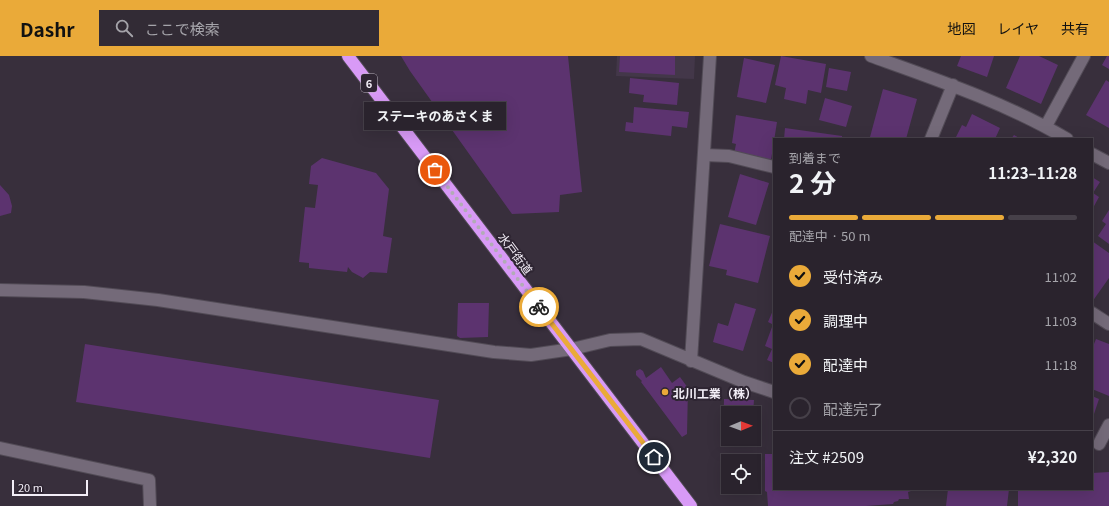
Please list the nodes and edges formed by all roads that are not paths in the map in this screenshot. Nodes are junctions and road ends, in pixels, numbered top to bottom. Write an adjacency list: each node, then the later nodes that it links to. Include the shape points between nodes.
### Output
1 (348, 56): 16 (highway, 水戸街道 / 6)
2 (710, 56): 9 (street)
3 (871, 56): 5 (street)
4 (1084, 56): 6 (street)
5 (953, 85): 6 (street); 7 (street)
6 (1046, 126): 8 (street)
7 (931, 138)
8 (1065, 138)
9 (705, 155): 12 (street, via 729,156); 17 (street)
10 (1093, 155): 11 (street)
11 (1109, 164)
12 (773, 168)
13 (0, 290): 16 (street, via 84,292 158,300 494,352 531,355)
14 (1093, 314): 15 (street)
15 (1109, 324)
16 (572, 349): 17 (street, via 610,340 641,339); 23 (highway, 水戸街道 / 6)
17 (691, 361): 18 (street)
18 (773, 392)
19 (1109, 424): 20 (street)
20 (1100, 444)
21 (0, 448): 22 (street, via 149,480)
22 (150, 506)
23 (692, 506)

